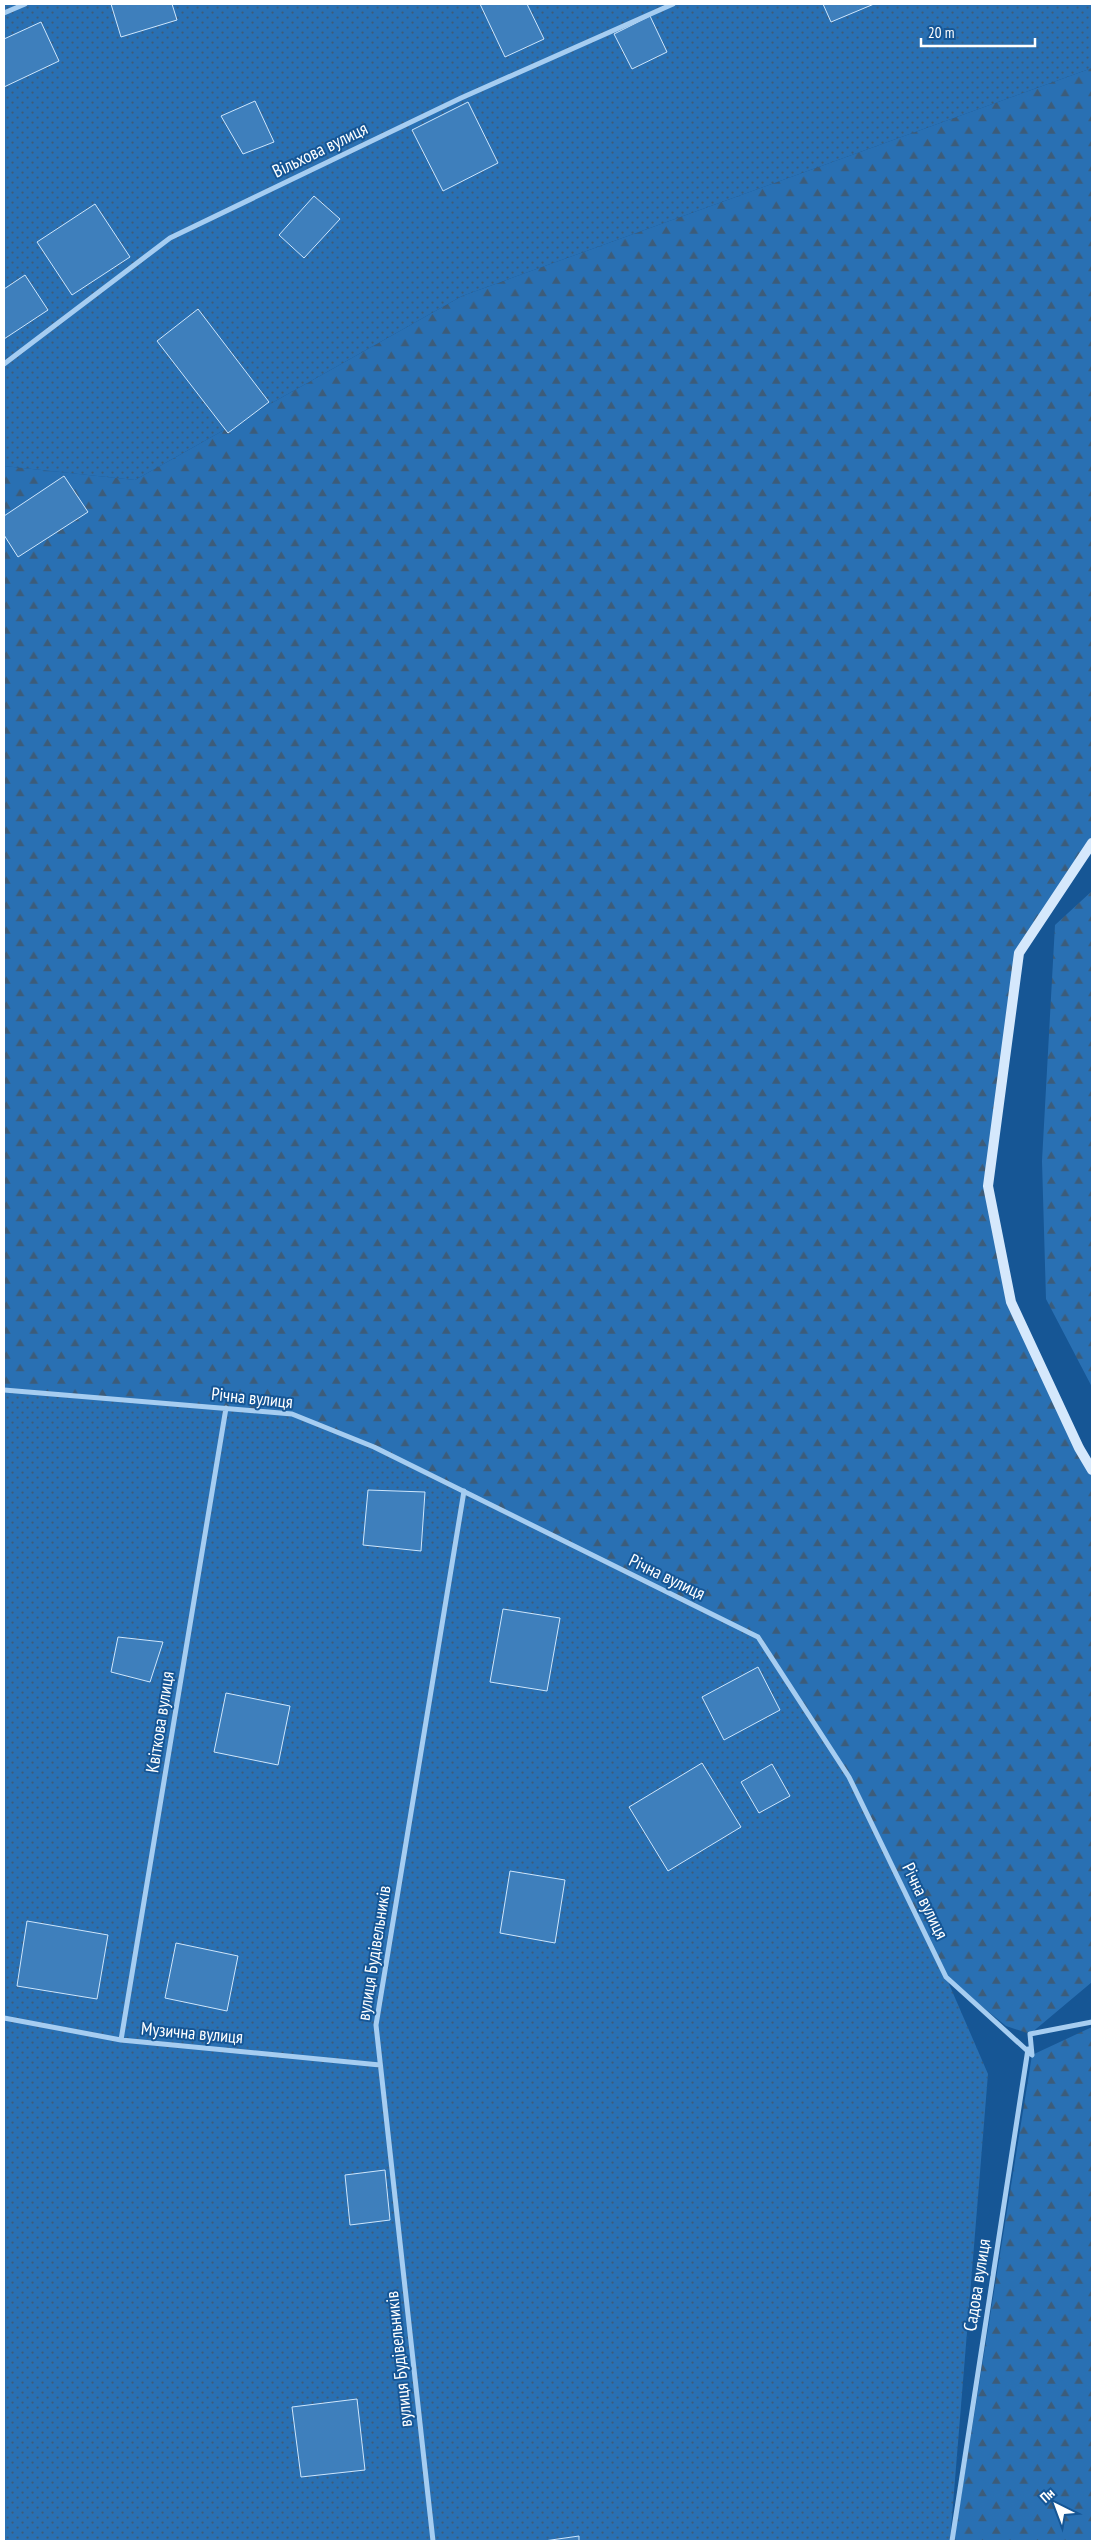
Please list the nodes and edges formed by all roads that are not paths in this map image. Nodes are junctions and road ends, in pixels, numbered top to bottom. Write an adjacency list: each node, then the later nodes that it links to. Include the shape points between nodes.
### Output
1 (25, 4): 3 (street)
2 (673, 4): 4 (street, Вільхова вулиця, via 461,98 170,238)
3 (4, 13)
4 (4, 364)
5 (1092, 843): 8 (street, via 1019,953 988,1186 1011,1302)
6 (4, 1390): 7 (street, Річна вулиця)
7 (226, 1408): 9 (street, Річна вулиця, via 292,1414 374,1447); 13 (street, Квіткова вулиця)
8 (1092, 1470)
9 (464, 1491): 12 (street, Річна вулиця, via 758,1637 849,1777 946,1977 1032,2055); 14 (street, вулиця Будівельників, via 376,2025)
10 (4, 2018): 13 (street, Музична вулиця)
11 (1092, 2022): 12 (street)
12 (1030, 2034): 16 (street, Садова вулиця)
13 (121, 2040): 14 (street, Музична вулиця)
14 (380, 2065): 15 (street, вулиця Будівельників)
15 (433, 2541)
16 (952, 2541)

